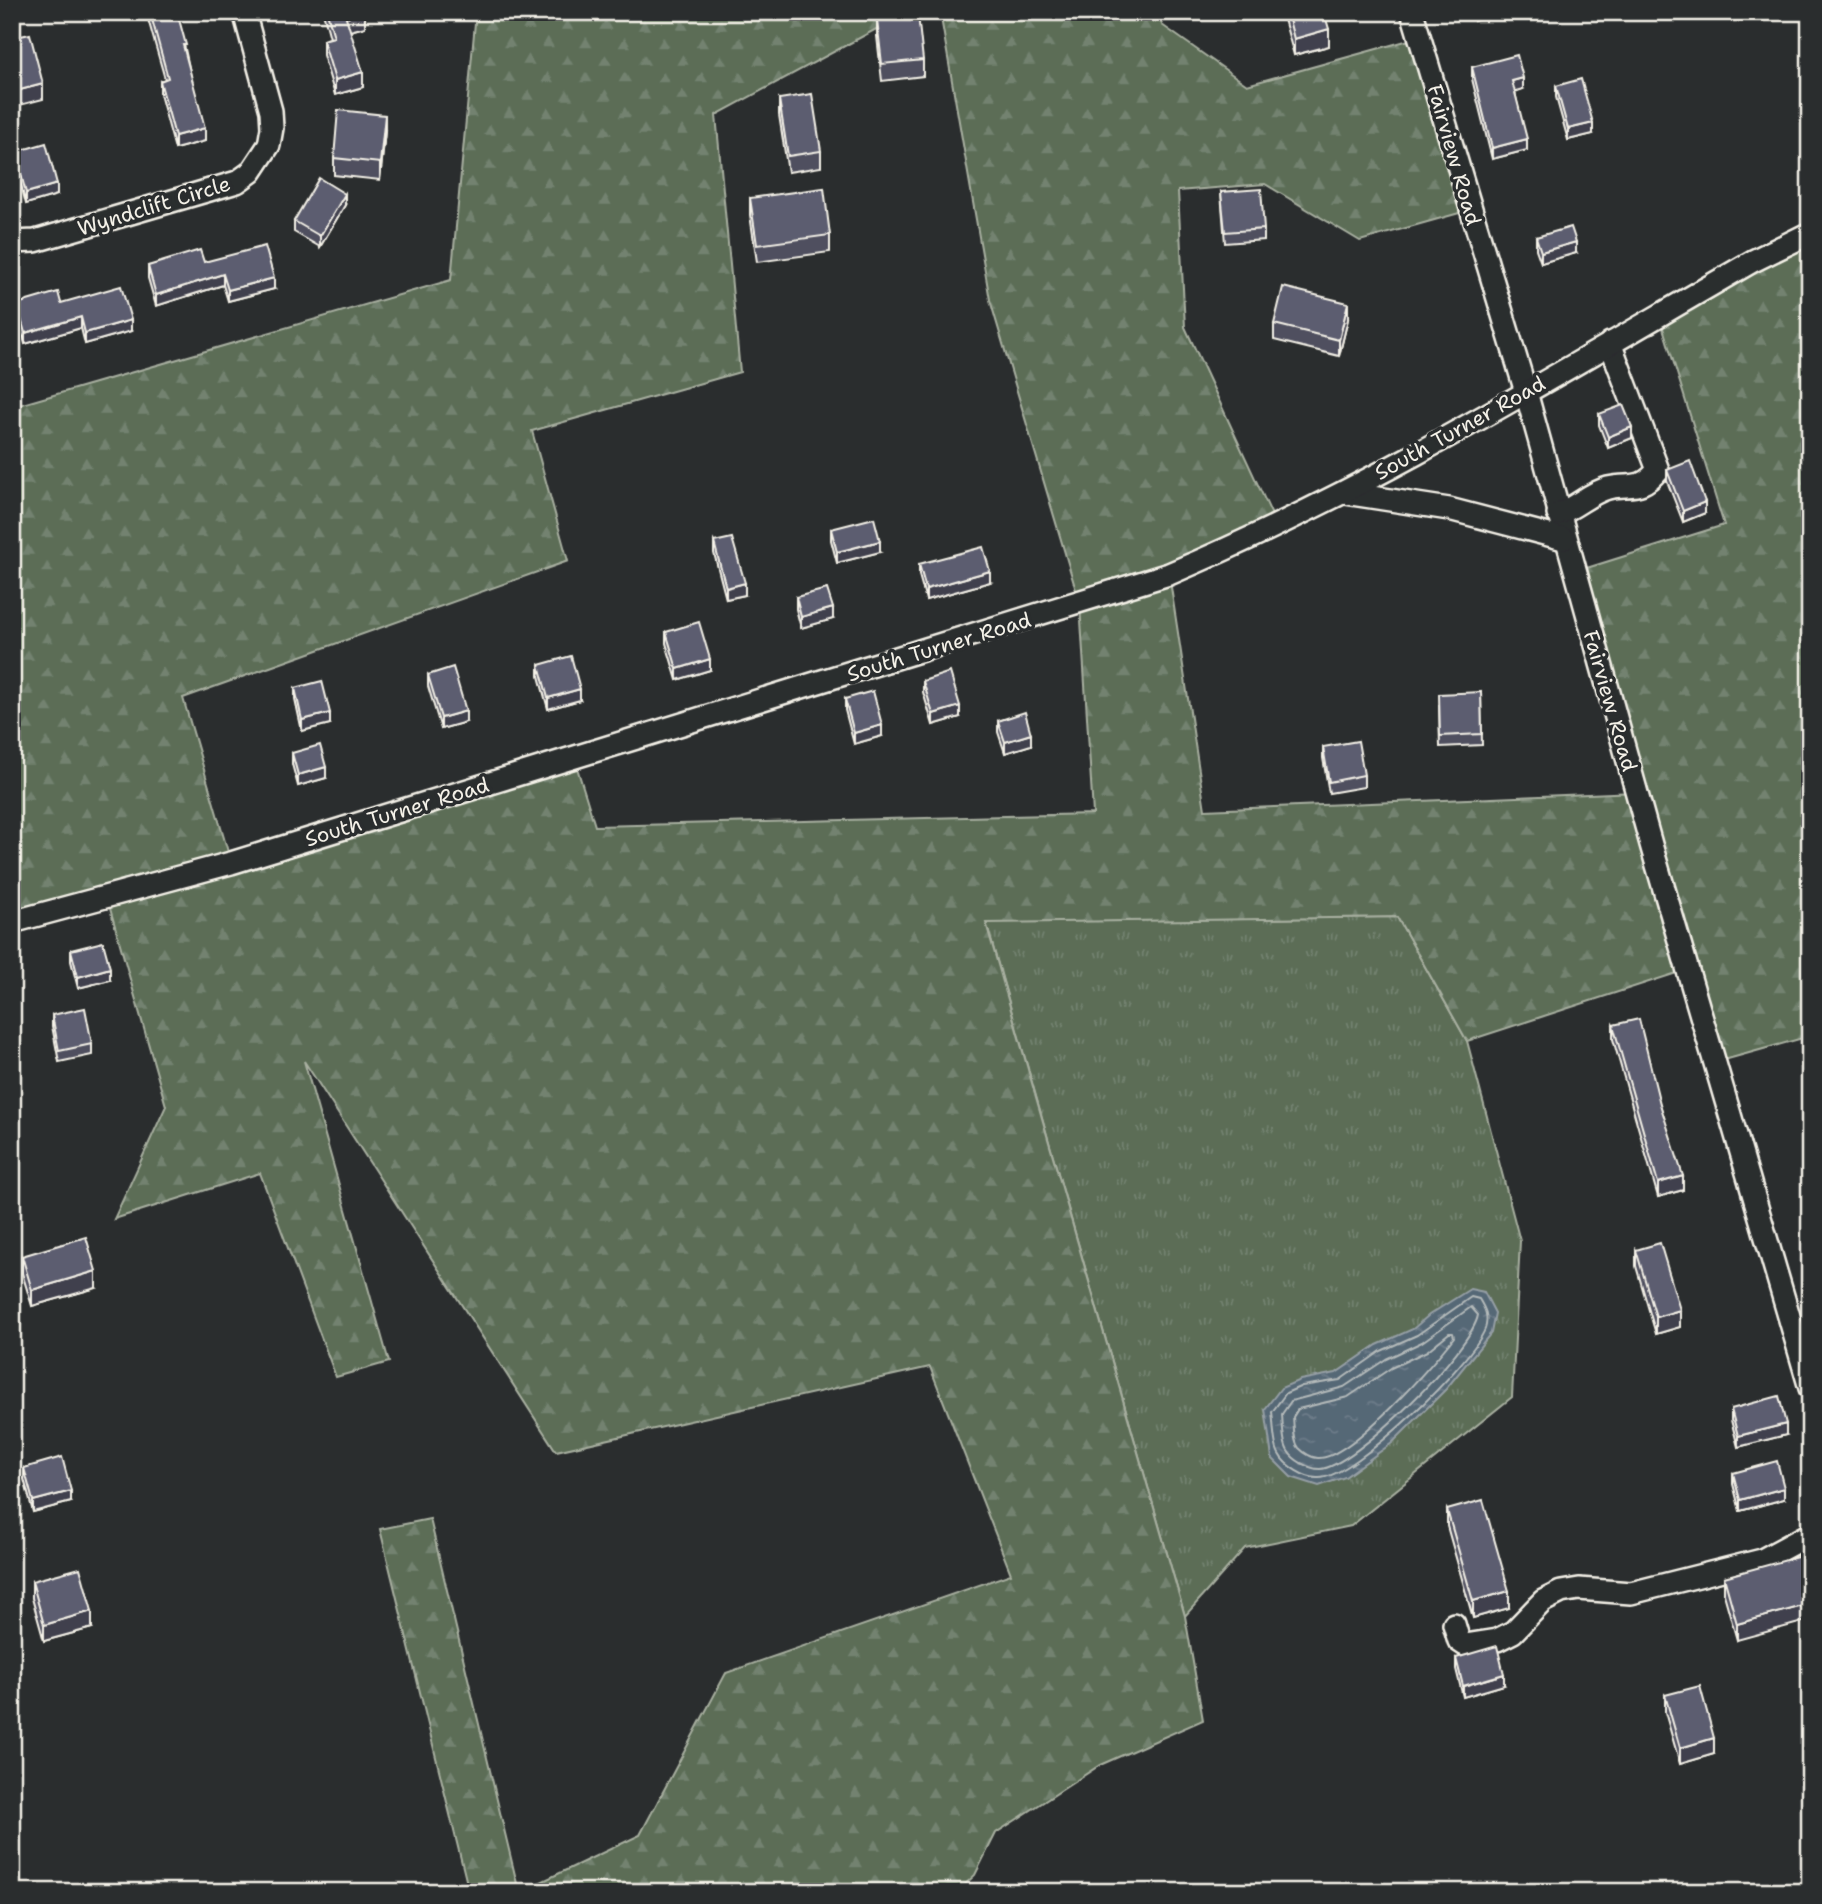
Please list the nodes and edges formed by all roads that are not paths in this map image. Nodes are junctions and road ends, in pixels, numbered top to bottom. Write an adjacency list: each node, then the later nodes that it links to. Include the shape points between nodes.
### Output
1 (244, 12): 4 (street, Wyndclift Circle, via 272,128 269,145 251,172 237,182 160,206 35,241)
2 (1412, 12): 6 (street, Fairview Road)
3 (1810, 233): 5 (street, South Turner Road)
4 (12, 242)
5 (1610, 343): 6 (street, South Turner Road); 8 (street, via 1658,470 1648,482 1607,488)
6 (1526, 392): 7 (street, South Turner Road); 8 (street, Fairview Road)
7 (1345, 493): 9 (street, via 1449,509); 10 (street, South Turner Road, via 1237,546 1122,591 231,863)
8 (1558, 514): 9 (street, Fairview Road)
9 (1564, 539): 11 (street, Fairview Road)
10 (12, 922)
11 (1810, 1388)
12 (1810, 1534): 13 (street, via 1762,1560 1631,1593 1561,1592 1497,1640 1465,1645 1458,1640)
13 (1454, 1623)

